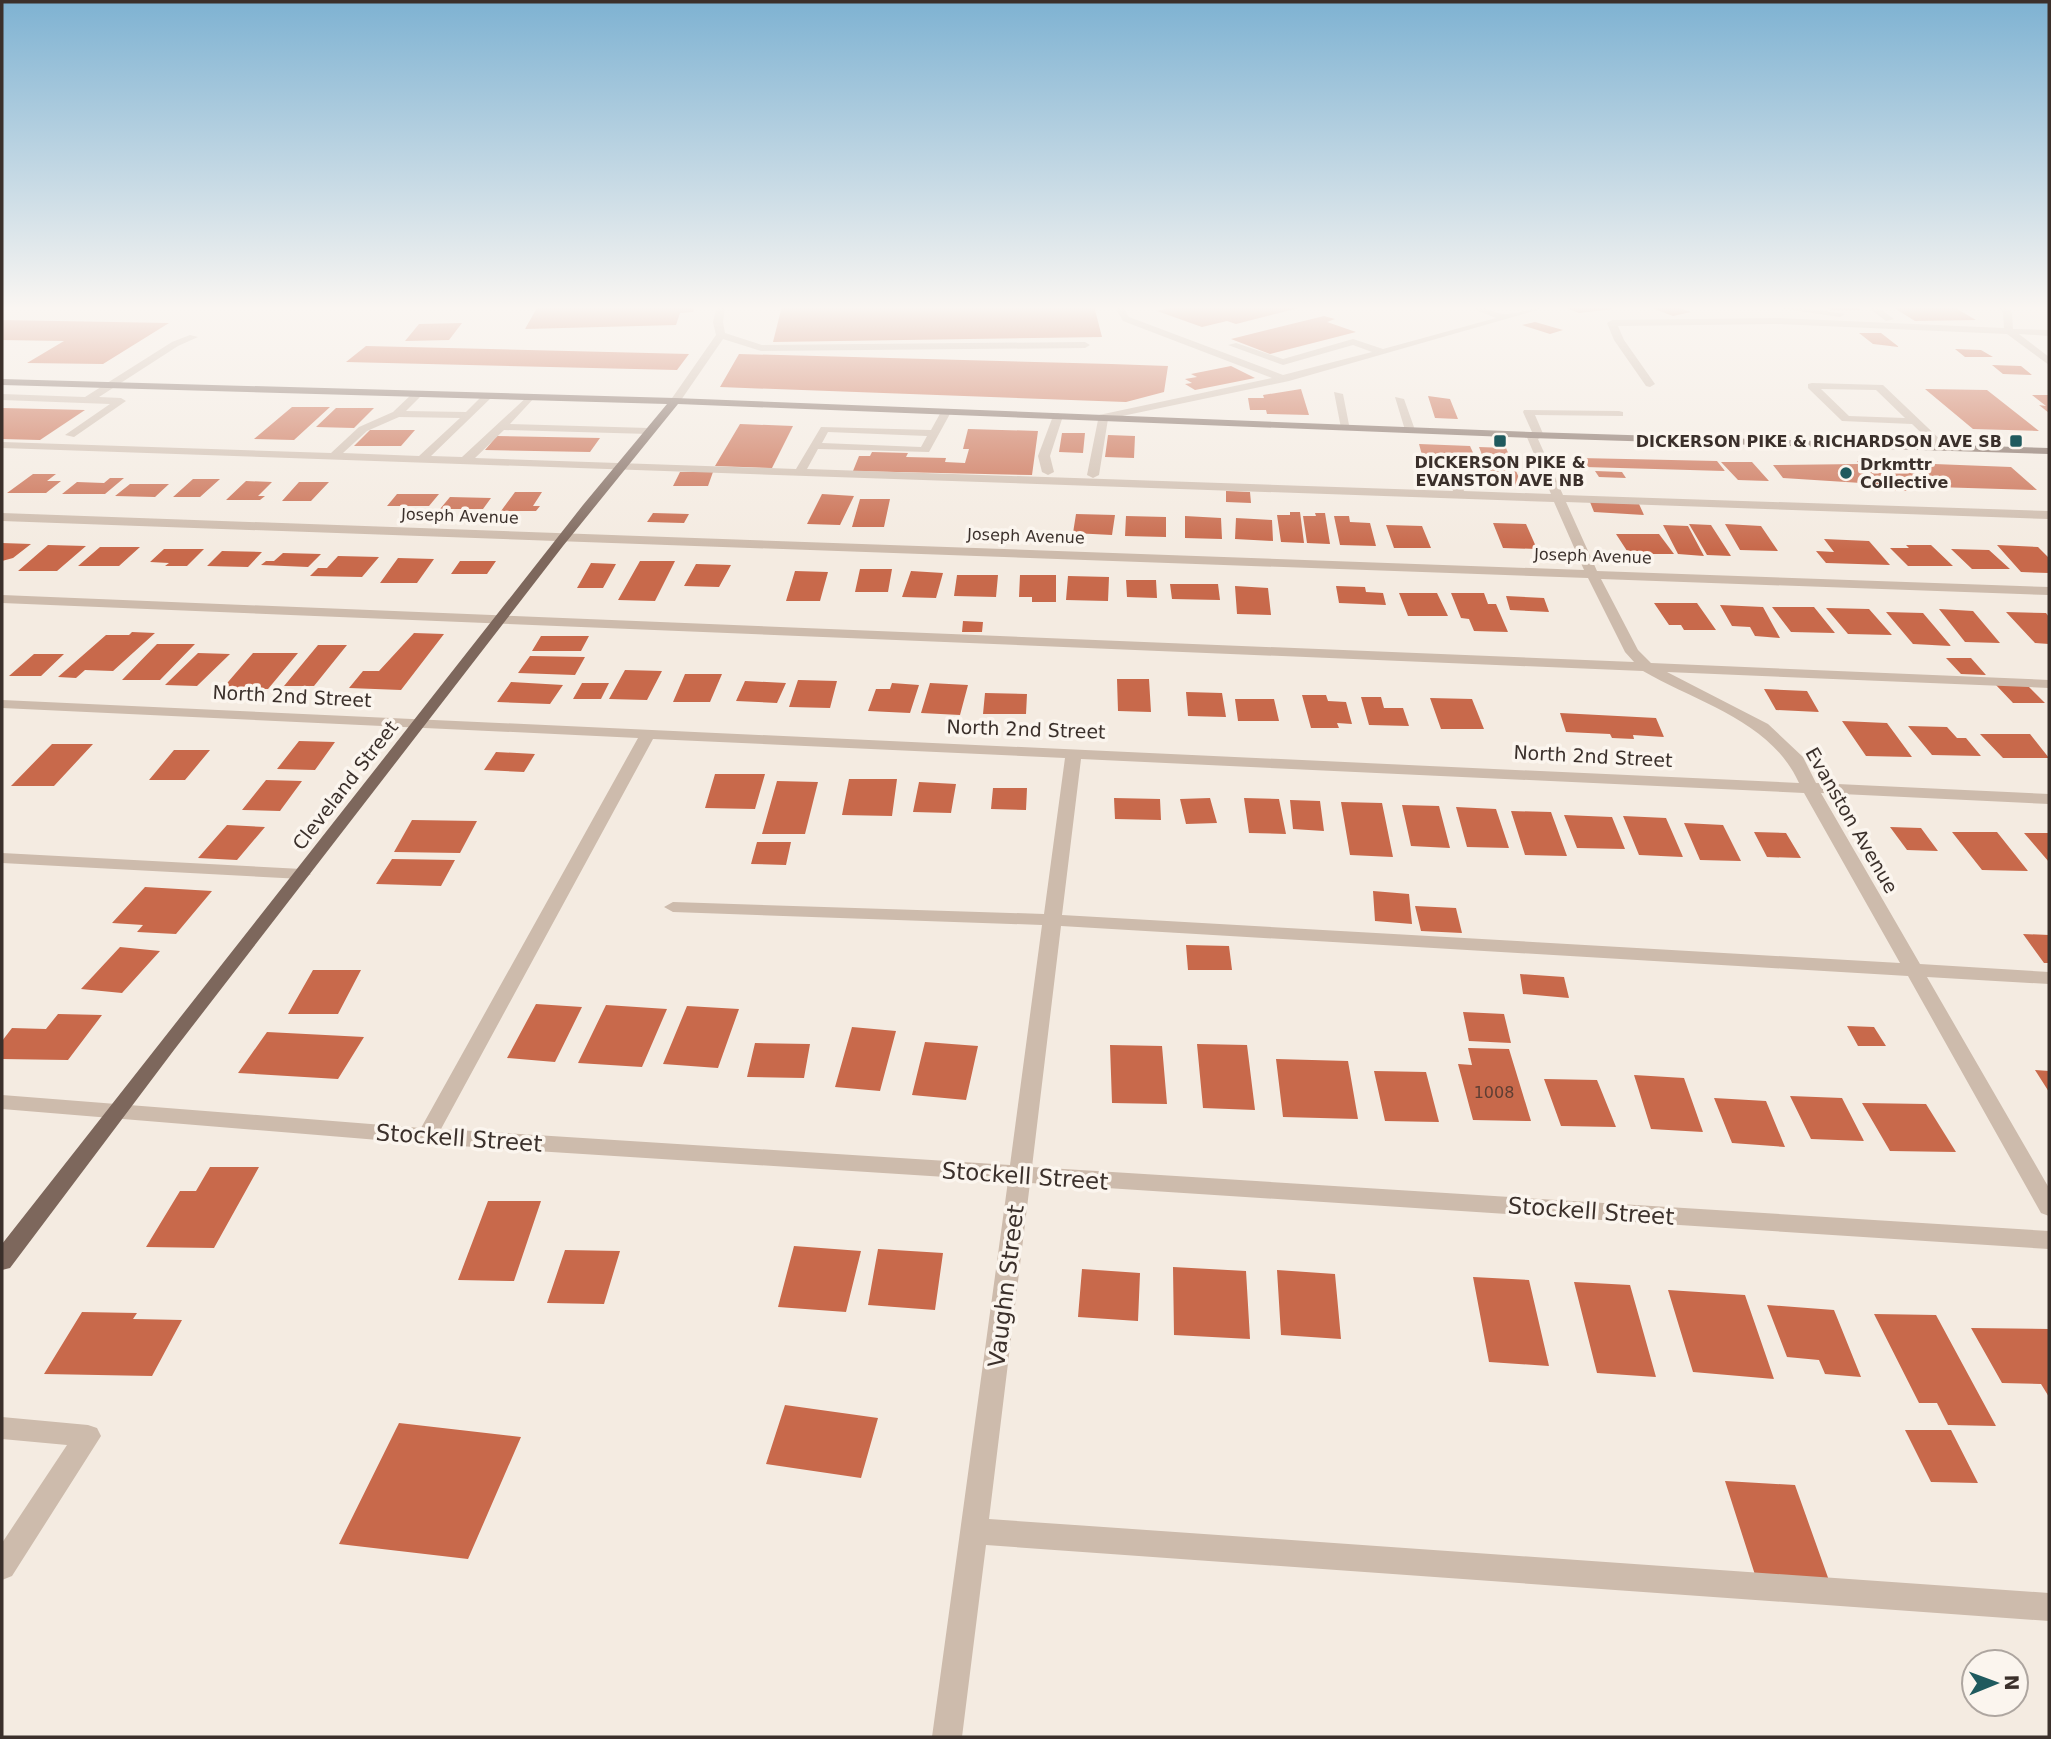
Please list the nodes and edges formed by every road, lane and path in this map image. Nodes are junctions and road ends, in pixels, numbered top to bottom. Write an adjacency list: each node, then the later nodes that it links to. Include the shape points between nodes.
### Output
1 (108, 387): 13 (street)
2 (184, 387): 7 (main road)
3 (685, 387): 14 (street, Cleveland Street)
4 (1258, 387): 20 (street, via 1214,400)
5 (1813, 387): 21 (street, via 1846,419)
6 (1878, 387): 21 (street)
7 (418, 394): 9 (main road); 16 (street)
8 (1338, 394): 23 (street)
9 (488, 396): 11 (main road); 18 (street)
10 (2, 397): 13 (street)
11 (530, 397): 14 (main road); 22 (street)
12 (1399, 399): 24 (street)
13 (88, 400): 27 (street, via 121,401)
14 (675, 401): 15 (main road); 25 (main road, Cleveland Street)
15 (946, 412): 19 (main road); 26 (street)
16 (397, 414): 18 (street); 33 (street, via 363,429)
17 (1619, 414): 28 (street, Evanston Avenue, via 1528,412)
18 (469, 415): 34 (street)
19 (1058, 416): 20 (main road); 39 (street, via 1044,456)
20 (1103, 417): 23 (main road); 40 (street)
21 (1915, 421): 31 (street)
22 (501, 427): 25 (street); 35 (street)
23 (1346, 428): 24 (main road)
24 (1410, 430): 28 (main road)
25 (649, 431): 37 (main road, Cleveland Street)
26 (934, 433): 30 (street, via 825,429); 30 (street, via 925,450)
27 (71, 435)
28 (1535, 435): 31 (main road); 42 (street, Evanston Avenue)
29 (2, 445): 33 (street)
30 (815, 446): 38 (street)
31 (1942, 447): 32 (main road)
32 (2049, 451)
33 (334, 456): 34 (street)
34 (423, 458): 35 (street)
35 (467, 460): 37 (street)
36 (1449, 462): 41 (street)
37 (619, 464): 38 (street); 45 (main road, Cleveland Street)
38 (800, 471): 41 (street)
39 (1048, 472)
40 (1093, 475)
41 (1460, 496): 42 (street)
42 (1559, 499): 43 (street); 46 (street, Evanston Avenue)
43 (2049, 515)
44 (2, 517): 45 (street, Joseph Avenue)
45 (565, 537): 46 (street, Joseph Avenue); 49 (main road, Cleveland Street)
46 (1592, 574): 47 (street, Joseph Avenue); 50 (street, Evanston Avenue, via 1632,652)
47 (2049, 591)
48 (2, 600): 49 (street)
49 (501, 620): 50 (street); 53 (main road, Cleveland Street)
50 (1649, 669): 51 (street); 56 (street, Evanston Avenue, via 1763,727 1797,760)
51 (2049, 684)
52 (2, 704): 53 (street, North 2nd Street)
53 (420, 723): 54 (street, North 2nd Street); 59 (main road, Cleveland Street)
54 (647, 735): 55 (street, North 2nd Street); 66 (street)
55 (1074, 752): 56 (street, North 2nd Street); 61 (street, Vaughn Street)
56 (1810, 788): 57 (street, North 2nd Street); 62 (street, Evanston Avenue)
57 (2049, 799)
58 (2, 858): 59 (street)
59 (302, 874): 65 (main road, Cleveland Street)
60 (673, 908): 61 (street)
61 (1051, 920): 62 (street); 67 (street, Vaughn Street)
62 (1913, 968): 63 (street); 68 (street, Evanston Avenue)
63 (2049, 978)
64 (2, 1102): 65 (street, Stockell Street)
65 (116, 1110): 66 (street, Stockell Street); 70 (main road, Cleveland Street)
66 (427, 1136): 67 (street, Stockell Street)
67 (1020, 1175): 69 (street, Stockell Street); 72 (street, Vaughn Street)
68 (2049, 1207)
69 (2049, 1240)
70 (2, 1261)
71 (2, 1428): 73 (street, via 88,1436)
72 (975, 1531): 74 (street); 75 (street, Vaughn Street)
73 (2, 1567)
74 (2049, 1607)
75 (947, 1737)

